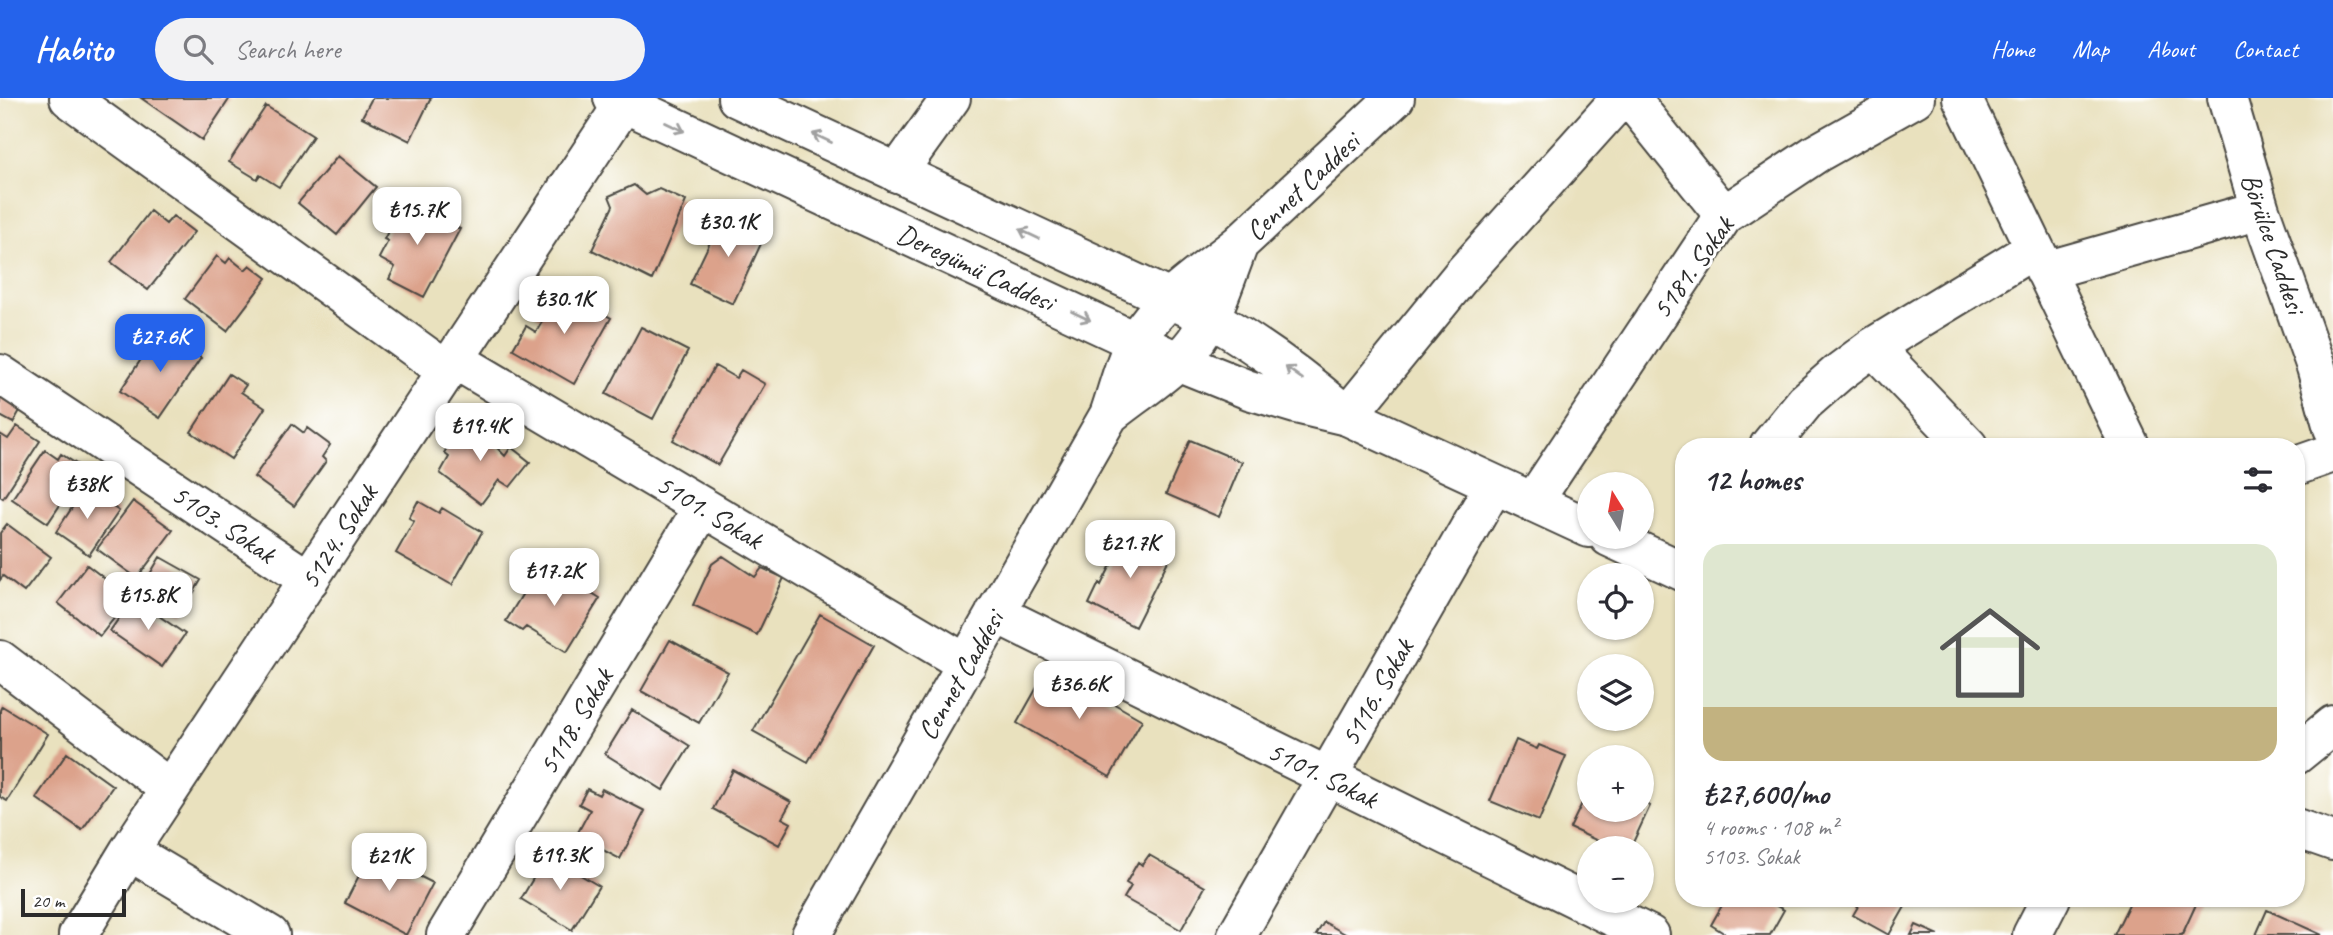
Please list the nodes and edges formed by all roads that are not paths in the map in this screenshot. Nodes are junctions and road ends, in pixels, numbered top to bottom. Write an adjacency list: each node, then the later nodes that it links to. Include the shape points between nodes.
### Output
1 (69, 98): 21 (street, 5101. Sokak)
2 (737, 98): 11 (street, Deregümü Caddesi, one-way to 2)
3 (951, 98): 11 (street)
4 (1395, 98): 14 (street, Cennet Caddesi)
5 (1621, 98): 24 (street, via 1462,275)
6 (1630, 98): 13 (street)
7 (1915, 98): 13 (street, 5181. Sokak, via 1817,153)
8 (1962, 98): 15 (street)
9 (2227, 98): 12 (street, Börülce Caddesi)
10 (618, 101): 18 (street, Deregümü Caddesi, one-way to 18); 21 (street, 5124. Sokak)
11 (897, 173): 16 (street, Deregümü Caddesi, one-way to 11)
12 (2260, 210): 15 (street); 25 (street, Börülce Caddesi)
13 (1724, 215): 32 (street, 5181. Sokak)
14 (1239, 244): 16 (street, Cennet Caddesi); 17 (street, Cennet Caddesi)
15 (2040, 260): 19 (street); 28 (street)
16 (1170, 299): 17 (street, Deregümü Caddesi); 18 (street, Cennet Caddesi)
17 (1211, 318): 20 (street, Cennet Caddesi); 24 (street, Deregümü Caddesi, one-way to 17, via 1256,345)
18 (1135, 342): 20 (street, Deregümü Caddesi); 23 (street, Cennet Caddesi)
19 (1873, 347): 26 (street, via 1805,402); 27 (street)
20 (1177, 361): 23 (street, Cennet Caddesi); 24 (street, Deregümü Caddesi, via 1249,390)
21 (451, 365): 33 (street, 5101. Sokak); 37 (street, 5124. Sokak)
22 (0, 374): 37 (street, 5103. Sokak)
23 (1109, 415): 38 (street, Cennet Caddesi)
24 (1347, 416): 31 (street, Deregümü Caddesi)
25 (2333, 428)
26 (1776, 438)
27 (1960, 438)
28 (2120, 438)
29 (2333, 453): 30 (street)
30 (2305, 463)
31 (1494, 485): 32 (street, Deregümü Caddesi); 43 (street, 5116. Sokak)
32 (1533, 502): 34 (street, Deregümü Caddesi)
33 (703, 507): 40 (street, 5101. Sokak); 52 (street, 5118. Sokak)
34 (1577, 522)
35 (1637, 550): 36 (street)
36 (1675, 568)
37 (309, 580): 44 (street, 5124. Sokak)
38 (995, 614): 40 (street, Cennet Caddesi); 43 (street, 5101. Sokak)
39 (0, 660): 44 (street)
40 (967, 664): 53 (street, Cennet Caddesi)
41 (2333, 725): 42 (street)
42 (2305, 748)
43 (1327, 776): 49 (street, 5101. Sokak); 54 (street, 5116. Sokak)
44 (170, 789): 47 (street, 5124. Sokak)
45 (2305, 831): 46 (street)
46 (2333, 841)
47 (129, 851): 50 (street, 5124. Sokak); 51 (street)
48 (2046, 907): 55 (street)
49 (1631, 931)
50 (78, 935)
51 (270, 935)
52 (446, 935)
53 (811, 935)
54 (1237, 935)
55 (2032, 935)

